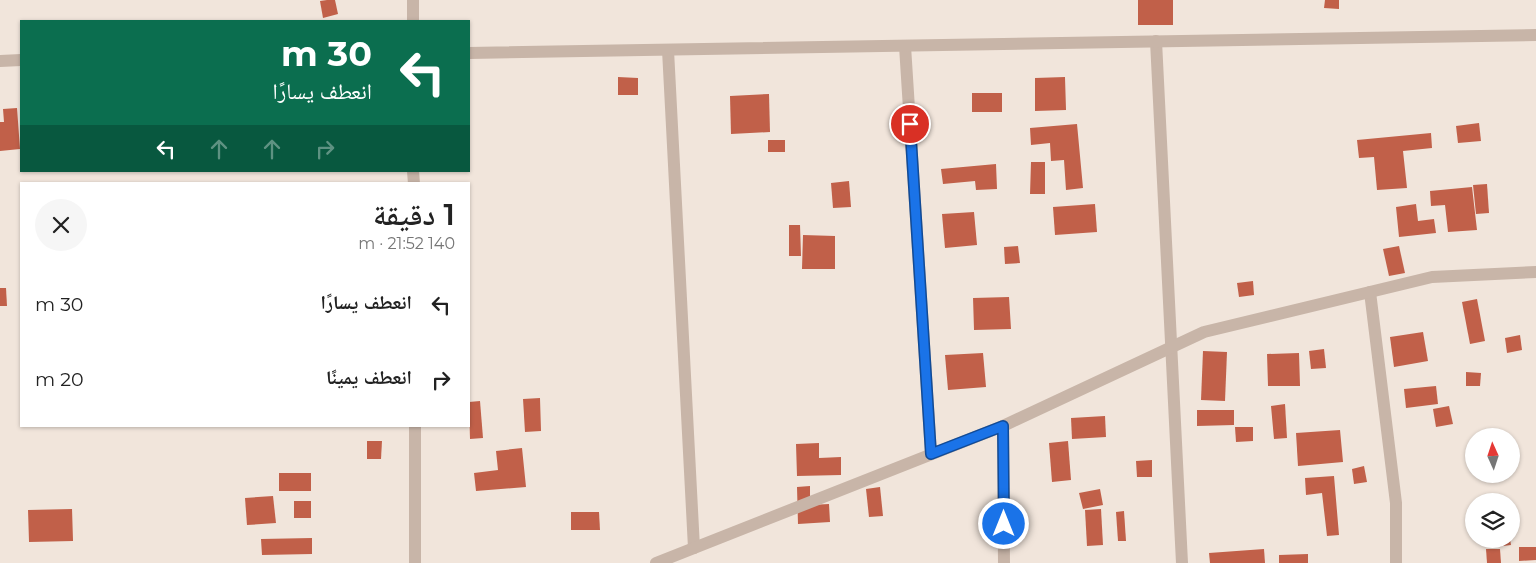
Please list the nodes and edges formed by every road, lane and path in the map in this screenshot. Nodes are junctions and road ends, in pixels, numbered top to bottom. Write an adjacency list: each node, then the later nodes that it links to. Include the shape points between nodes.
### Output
1 (413, 0): 2 (street)
2 (413, 20)
3 (1536, 35): 4 (street)
4 (1156, 41): 5 (street); 12 (street)
5 (905, 46): 6 (street); 15 (street)
6 (668, 50): 7 (street); 16 (street)
7 (470, 53)
8 (0, 60): 9 (street)
9 (20, 60)
10 (1536, 272): 11 (street, via 1432,276)
11 (1370, 292): 12 (street, via 1204,332); 21 (street, via 1396,503)
12 (1171, 347): 13 (street); 20 (street)
13 (1003, 426): 15 (street); 19 (street)
14 (415, 427): 17 (street)
15 (931, 454): 16 (street)
16 (694, 548): 18 (street)
17 (415, 563)
18 (656, 563)
19 (1004, 563)
20 (1182, 563)
21 (1396, 563)

